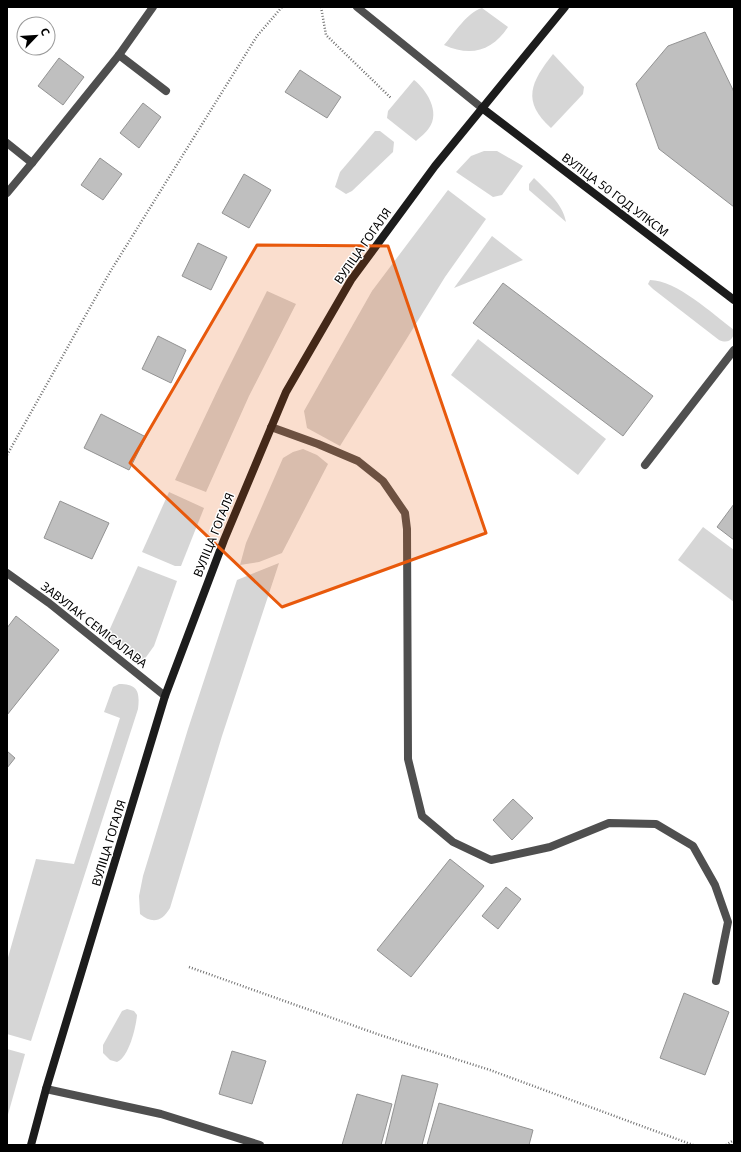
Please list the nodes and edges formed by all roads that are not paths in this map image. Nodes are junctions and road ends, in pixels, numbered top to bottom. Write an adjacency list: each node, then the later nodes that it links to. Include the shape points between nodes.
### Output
1 (153, 7): 4 (street)
2 (357, 7): 6 (street)
3 (564, 7): 6 (main road, ВУЛІЦА ГОГАЛЯ)
4 (119, 55): 5 (street); 8 (street)
5 (166, 91)
6 (482, 108): 10 (main road, ВУЛІЦА 50 ГОД УЛКСМ); 12 (main road, ВУЛІЦА ГОГАЛЯ, via 434,166 352,280 286,392)
7 (7, 143): 8 (street)
8 (32, 163): 9 (street)
9 (7, 193)
10 (734, 300)
11 (734, 350): 13 (street)
12 (271, 428): 15 (main road, ВУЛІЦА ГОГАЛЯ, via 224,540); 16 (street, via 358,461 383,481 405,513 408,760 422,816 453,842 491,860 550,847 609,823 656,824 693,846 715,885 728,922)
13 (644, 465)
14 (7, 573): 15 (street, ЗАВУЛАК СЕМІСАЛАВА, via 49,603)
15 (165, 696): 17 (main road, ВУЛІЦА ГОГАЛЯ)
16 (716, 981)
17 (46, 1089): 18 (main road, ВУЛІЦА ГОГАЛЯ); 19 (street, via 161,1114)
18 (31, 1145)
19 (260, 1145)

